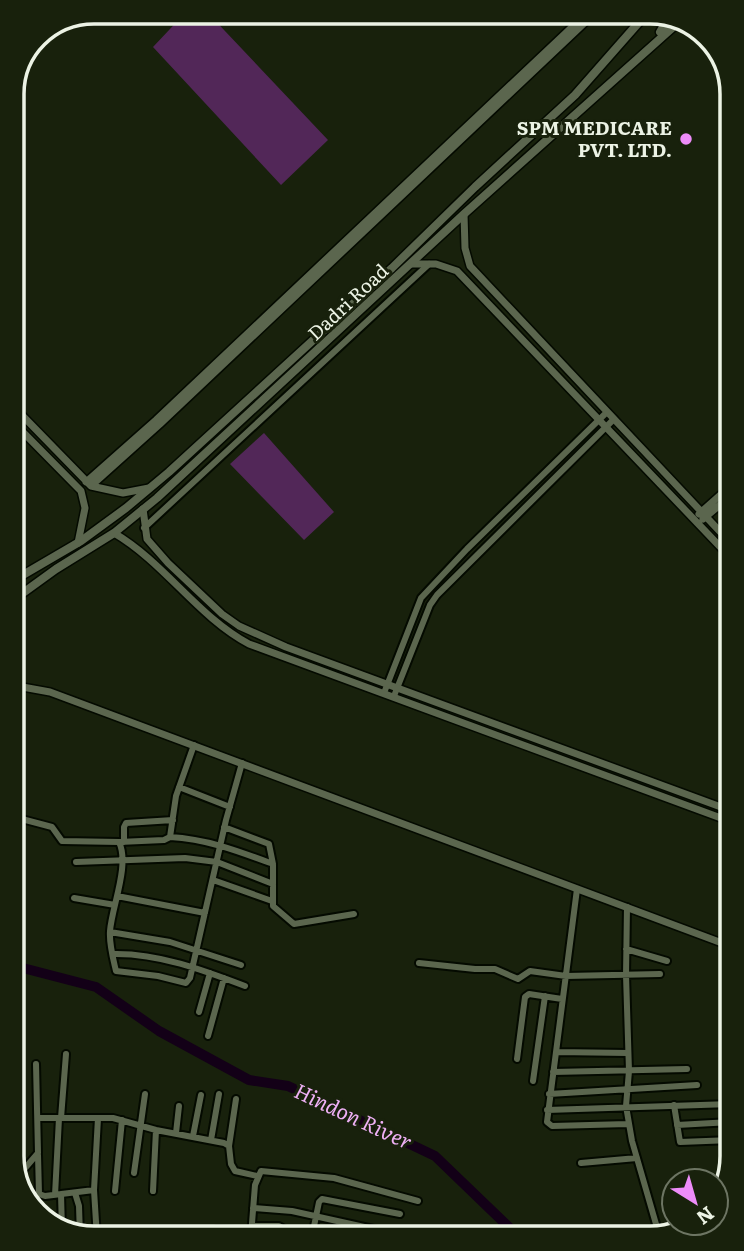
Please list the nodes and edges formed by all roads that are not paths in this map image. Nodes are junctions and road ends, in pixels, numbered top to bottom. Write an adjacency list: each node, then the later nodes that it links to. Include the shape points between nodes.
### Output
1 (574, 25): 22 (street)
2 (582, 25): 22 (street, via 160,424)
3 (637, 25): 7 (main road, Dadri Road)
4 (641, 25): 7 (main road)
5 (665, 26): 8 (main road)
6 (672, 28): 8 (main road, Dadri Road)
7 (625, 38): 23 (main road, Dadri Road, via 575,95)
8 (626, 66): 9 (main road, Dadri Road)
9 (464, 214): 10 (main road, Dadri Road); 12 (street, via 470,266)
10 (411, 264): 11 (street); 26 (main road, Dadri Road)
11 (429, 264): 13 (street, via 457,271); 29 (street)
12 (530, 331): 13 (street); 14 (street)
13 (522, 339): 16 (street)
14 (607, 412): 16 (street); 17 (street)
15 (25, 418): 20 (street)
16 (599, 419): 18 (street); 36 (street, via 421,598)
17 (614, 419): 18 (street); 27 (street)
18 (606, 427): 28 (street); 38 (street, via 437,595)
19 (25, 434): 21 (street)
20 (63, 460): 21 (street); 22 (street)
21 (56, 466): 32 (street, via 83,500)
22 (88, 484): 23 (street, via 123,493)
23 (153, 486): 32 (main road, Dadri Road)
24 (720, 497): 27 (street)
25 (720, 504): 27 (street)
26 (143, 509): 29 (street); 31 (main road, Dadri Road)
27 (704, 514): 28 (street); 30 (street)
28 (696, 521): 33 (street)
29 (144, 528): 36 (street, via 147,539 168,563 239,626)
30 (720, 531)
31 (114, 533): 35 (main road, Dadri Road); 39 (street, via 147,555 231,634)
32 (78, 543): 34 (main road, Dadri Road)
33 (720, 547)
34 (25, 574)
35 (25, 590)
36 (388, 682): 38 (street); 39 (street)
37 (24, 687): 41 (street, via 50,692)
38 (398, 687): 40 (street); 45 (street)
39 (384, 693): 40 (street)
40 (394, 696): 46 (street)
41 (194, 745): 42 (street); 43 (street)
42 (242, 763): 44 (street); 59 (street)
43 (179, 787): 44 (street); 48 (street)
44 (230, 807): 49 (street)
45 (720, 807)
46 (720, 818)
47 (24, 820): 51 (street, via 52,827 62,841)
48 (173, 820): 50 (street); 51 (street, via 126,822)
49 (224, 827): 52 (street); 56 (street, via 265,841 271,847)
50 (170, 837): 51 (street); 52 (street)
51 (121, 842): 53 (street)
52 (221, 844): 55 (street); 56 (street)
53 (121, 859): 54 (street); 55 (street); 60 (street)
54 (76, 862)
55 (217, 862): 57 (street); 58 (street)
56 (273, 864): 58 (street)
57 (213, 880): 62 (street); 65 (street)
58 (273, 884): 62 (street)
59 (577, 889): 64 (street); 79 (street)
60 (117, 896): 63 (street); 65 (street)
61 (74, 898): 63 (street)
62 (272, 901): 66 (street, via 275,910 298,924)
63 (115, 905): 67 (street)
64 (627, 908): 68 (street); 69 (street)
65 (205, 913): 70 (street)
66 (354, 914)
67 (110, 932): 70 (street); 71 (street)
68 (720, 942)
69 (626, 949): 72 (street); 78 (street)
70 (197, 950): 74 (street); 75 (street)
71 (113, 954): 75 (street, via 132,953); 75 (street, via 116,971 183,984)
72 (667, 961)
73 (419, 963): 79 (street, via 495,969 518,979 530,971)
74 (241, 965)
75 (193, 967): 76 (street)
76 (210, 973): 80 (street); 84 (street)
77 (660, 974): 78 (street)
78 (626, 975): 79 (street); 87 (street)
79 (566, 976): 83 (street)
80 (224, 978): 81 (street); 85 (street)
81 (245, 986)
82 (545, 996): 83 (street); 89 (street, via 525,997); 94 (street)
83 (562, 999): 86 (street)
84 (199, 1012)
85 (208, 1036)
86 (556, 1052): 87 (street); 92 (street)
87 (628, 1053): 93 (street)
88 (66, 1054): 108 (street)
89 (517, 1059)
90 (36, 1064): 107 (street)
91 (687, 1069): 93 (street)
92 (553, 1072): 93 (street); 99 (street)
93 (629, 1072): 96 (street)
94 (533, 1081)
95 (697, 1085): 96 (street)
96 (628, 1090): 99 (street); 105 (street)
97 (145, 1094): 114 (street)
98 (219, 1094): 118 (street)
99 (549, 1094): 106 (street)
100 (201, 1096): 117 (street)
101 (236, 1099): 120 (street)
102 (720, 1104): 103 (street)
103 (674, 1105): 105 (street); 113 (street)
104 (179, 1106): 116 (street)
105 (626, 1106): 106 (street); 112 (street)
106 (547, 1110): 112 (street, via 547,1122 552,1126)
107 (38, 1118): 108 (street); 121 (street)
108 (60, 1118): 109 (street); 131 (street)
109 (98, 1118): 110 (street); 127 (street)
110 (122, 1120): 114 (street); 128 (street)
111 (720, 1123): 113 (street)
112 (628, 1124): 122 (street)
113 (677, 1125): 119 (street, via 682,1143)
114 (139, 1126): 115 (street); 125 (street)
115 (156, 1130): 116 (street); 129 (street)
116 (176, 1133): 117 (street)
117 (193, 1136): 118 (street)
118 (211, 1140): 120 (street)
119 (720, 1141)
120 (229, 1146): 126 (street, via 235,1171)
121 (38, 1153): 124 (street); 131 (street, via 39,1194)
122 (637, 1158): 123 (street); 142 (street)
123 (581, 1164)
124 (25, 1167)
125 (134, 1172)
126 (257, 1176): 132 (street, via 264,1170 316,1175); 133 (street)
127 (94, 1190): 130 (street); 138 (street)
128 (116, 1191)
129 (153, 1191)
130 (75, 1193): 131 (street); 137 (street)
131 (58, 1194): 136 (street)
132 (418, 1201)
133 (253, 1208): 135 (street); 139 (street)
134 (400, 1214): 135 (street, via 330,1199 320,1200)
135 (316, 1216): 140 (street); 141 (street)
136 (61, 1218)
137 (80, 1225)
138 (96, 1226)
139 (252, 1226)
140 (314, 1226)
141 (360, 1226)
142 (656, 1226)

